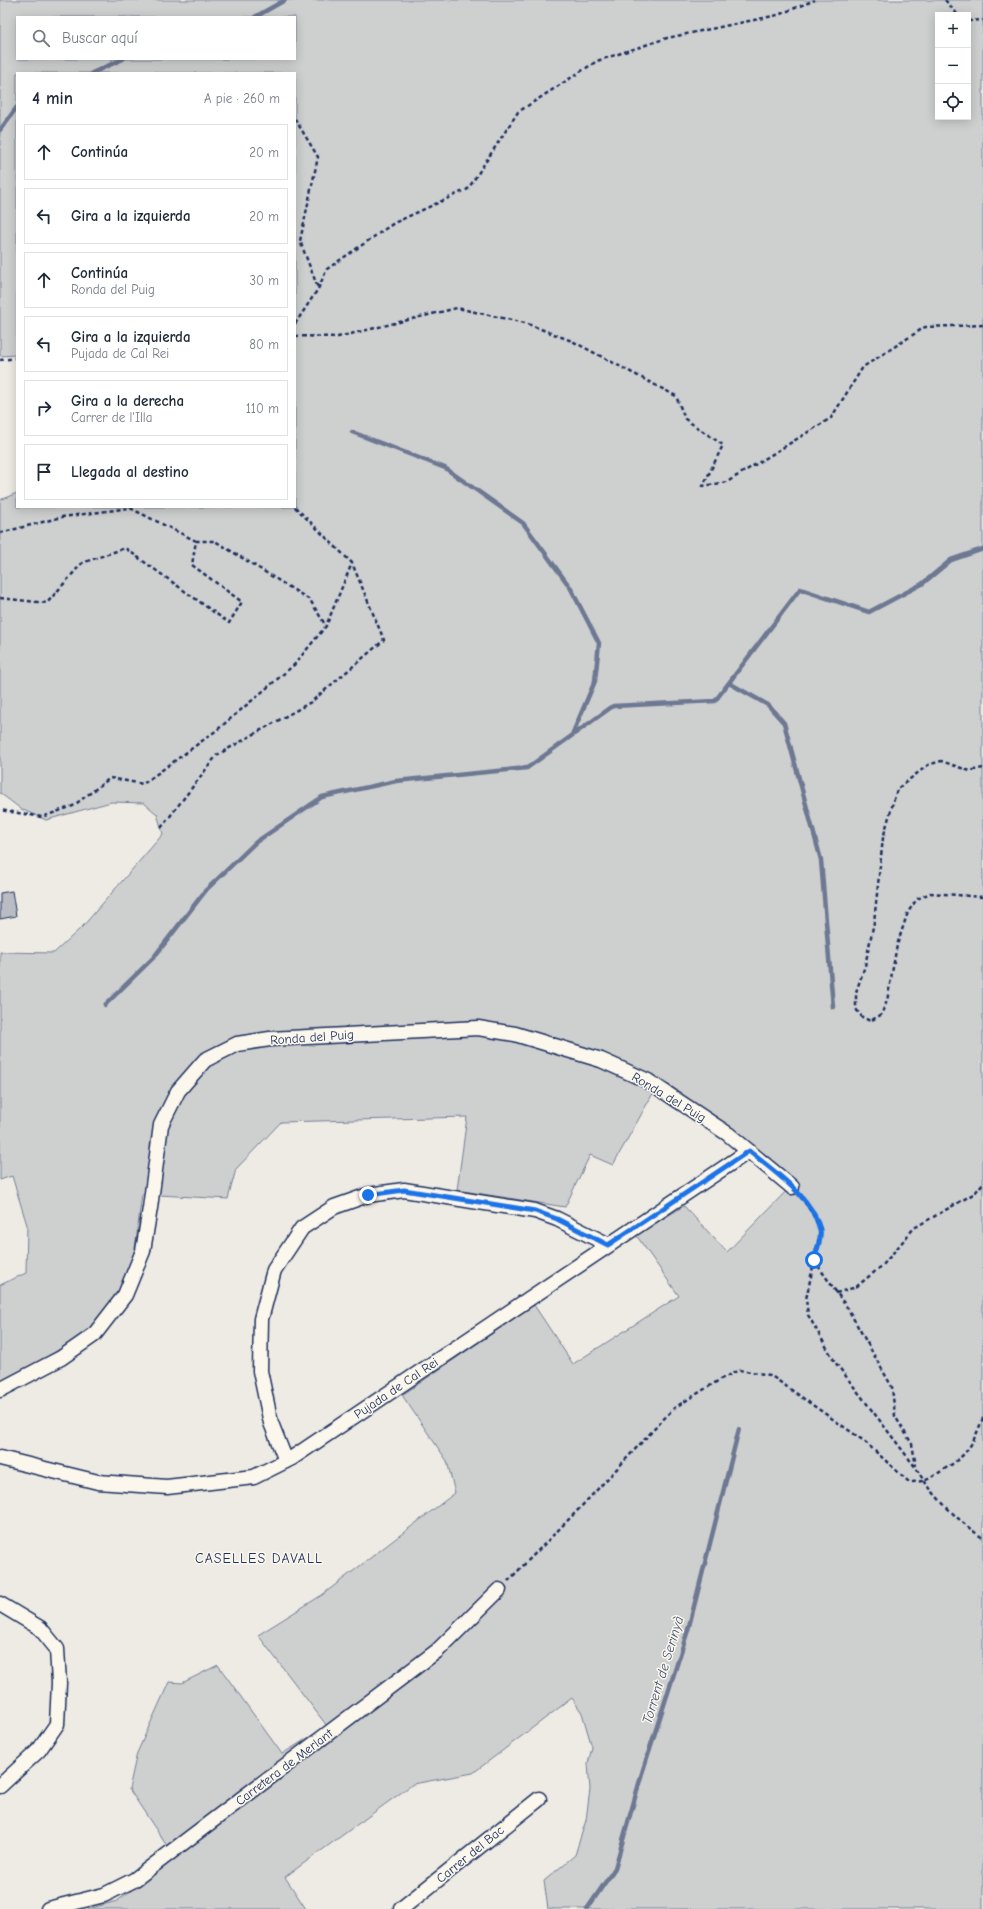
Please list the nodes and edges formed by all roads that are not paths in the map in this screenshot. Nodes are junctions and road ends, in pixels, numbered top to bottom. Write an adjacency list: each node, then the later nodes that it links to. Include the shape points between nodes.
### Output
1 (749, 1151): 2 (street, Ronda del Puig); 3 (street, Pujada de Cal Rei); 4 (street, Ronda del Puig, via 648,1081 601,1060 515,1034 478,1028 270,1039 238,1044 205,1060 178,1091 161,1125 143,1251 125,1295 94,1335 62,1358)
2 (792, 1187)
3 (608, 1245): 6 (street, Pujada de Cal Rei); 6 (street, via 557,1219 535,1211 404,1190 368,1195 334,1207 302,1228 274,1270 261,1319 260,1371 271,1423)
4 (0, 1390)
5 (0, 1458): 6 (street, Pujada de Cal Rei, via 98,1482 167,1488 254,1477)
6 (286, 1461)
7 (499, 1590): 11 (street, Carretera de Merlant, via 437,1651 134,1880 104,1895)
8 (0, 1604): 9 (street, via 40,1628 58,1648 59,1683 57,1724 39,1750)
9 (0, 1786)
10 (539, 1799): 12 (street, Carrer del Bac)
11 (48, 1909)
12 (401, 1909)

